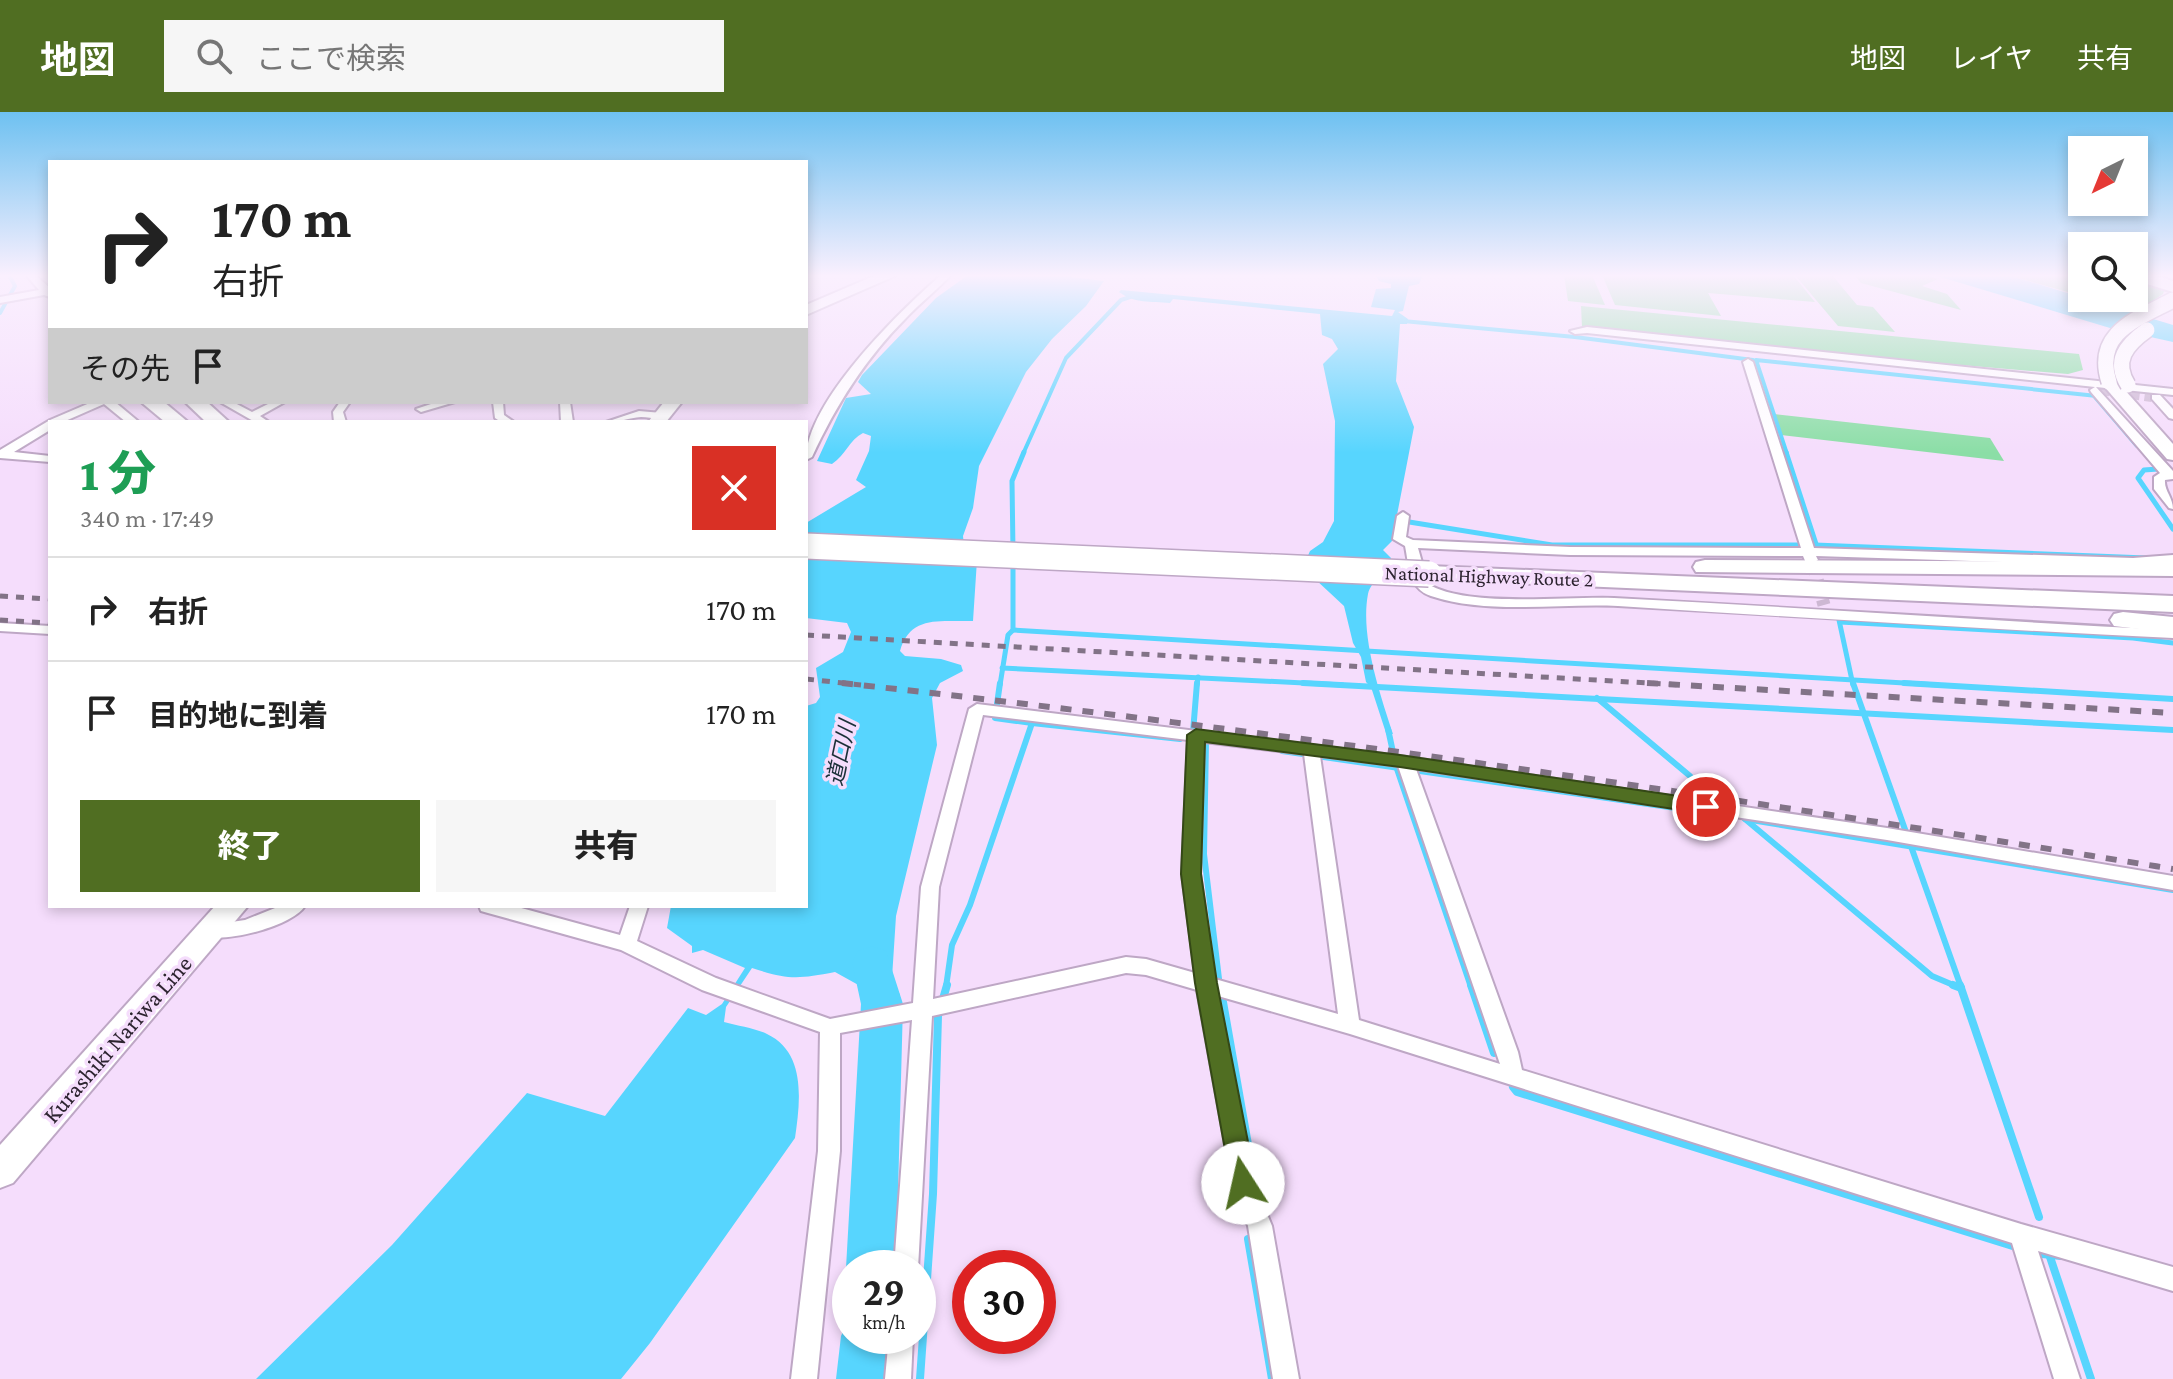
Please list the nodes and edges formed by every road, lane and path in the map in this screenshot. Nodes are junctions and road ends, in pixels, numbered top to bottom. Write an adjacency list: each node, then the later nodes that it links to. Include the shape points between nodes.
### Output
1 (883, 334): 29 (street, via 825,413)
2 (1606, 334): 6 (street)
3 (2119, 334): 7 (street, bridge, via 2101,361)
4 (2141, 334): 7 (street, bridge, via 2126,348)
5 (1748, 362): 39 (street)
6 (1957, 369): 7 (street); 8 (street, via 2095,377)
7 (2112, 387): 8 (street); 28 (street); 31 (street); 33 (street)
8 (2173, 389)
9 (2154, 397): 18 (street)
10 (97, 404): 22 (street)
11 (110, 404): 23 (street)
12 (133, 404): 20 (highway)
13 (197, 404): 24 (highway)
14 (229, 404): 21 (street)
15 (276, 404): 21 (street)
16 (442, 404): 17 (street)
17 (421, 409)
18 (2172, 409)
19 (664, 413): 26 (street)
20 (162, 415)
21 (252, 416): 25 (street)
22 (61, 420)
23 (130, 420)
24 (217, 420)
25 (259, 420)
26 (619, 420)
27 (48, 426): 30 (street)
28 (2173, 438)
29 (808, 452)
30 (1, 454): 32 (street)
31 (2173, 455)
32 (48, 459)
33 (2171, 475): 34 (street, via 2160,477 2158,487)
34 (2172, 504): 36 (street, via 2163,506)
35 (1402, 520): 37 (street, via 1399,539)
36 (2173, 520)
37 (1411, 544): 39 (street, via 1570,551); 48 (street, via 1421,585 1446,597 1825,610 1944,623)
38 (808, 546): 42 (highway, National Highway Route 2, bridge)
39 (1809, 550): 40 (street)
40 (2173, 559)
41 (2173, 569): 42 (highway, via 1745,565)
42 (1487, 576): 43 (highway, National Highway Route 2)
43 (1614, 581): 44 (highway, National Highway Route 2); 45 (highway, via 1669,591)
44 (2173, 604)
45 (2173, 625)
46 (0, 627): 47 (street)
47 (48, 630)
48 (2173, 634)
49 (1196, 738): 50 (street); 58 (street, via 1191,874); 59 (street, via 977,709 930,887)
50 (1311, 753): 51 (street); 61 (street)
51 (1402, 764): 52 (street, via 1887,834); 62 (street)
52 (2173, 883)
53 (292, 908): 56 (street, via 238,931)
54 (495, 908): 57 (street)
55 (638, 908): 57 (street)
56 (222, 918): 63 (main road, Kurashiki Nariwa Line)
57 (626, 944): 60 (street, via 709,984)
58 (1215, 985): 59 (street, via 1126,965); 61 (street); 70 (street, via 1243,1183 1260,1226)
59 (936, 1007): 60 (street); 65 (street)
60 (840, 1024): 68 (street)
61 (1350, 1026): 62 (street)
62 (1513, 1077): 64 (street)
63 (0, 1171)
64 (2024, 1246): 66 (street); 71 (street)
65 (908, 1250)
66 (2173, 1279)
67 (900, 1354): 69 (street)
68 (804, 1379)
69 (898, 1379)
70 (1286, 1379)
71 (2067, 1379)

